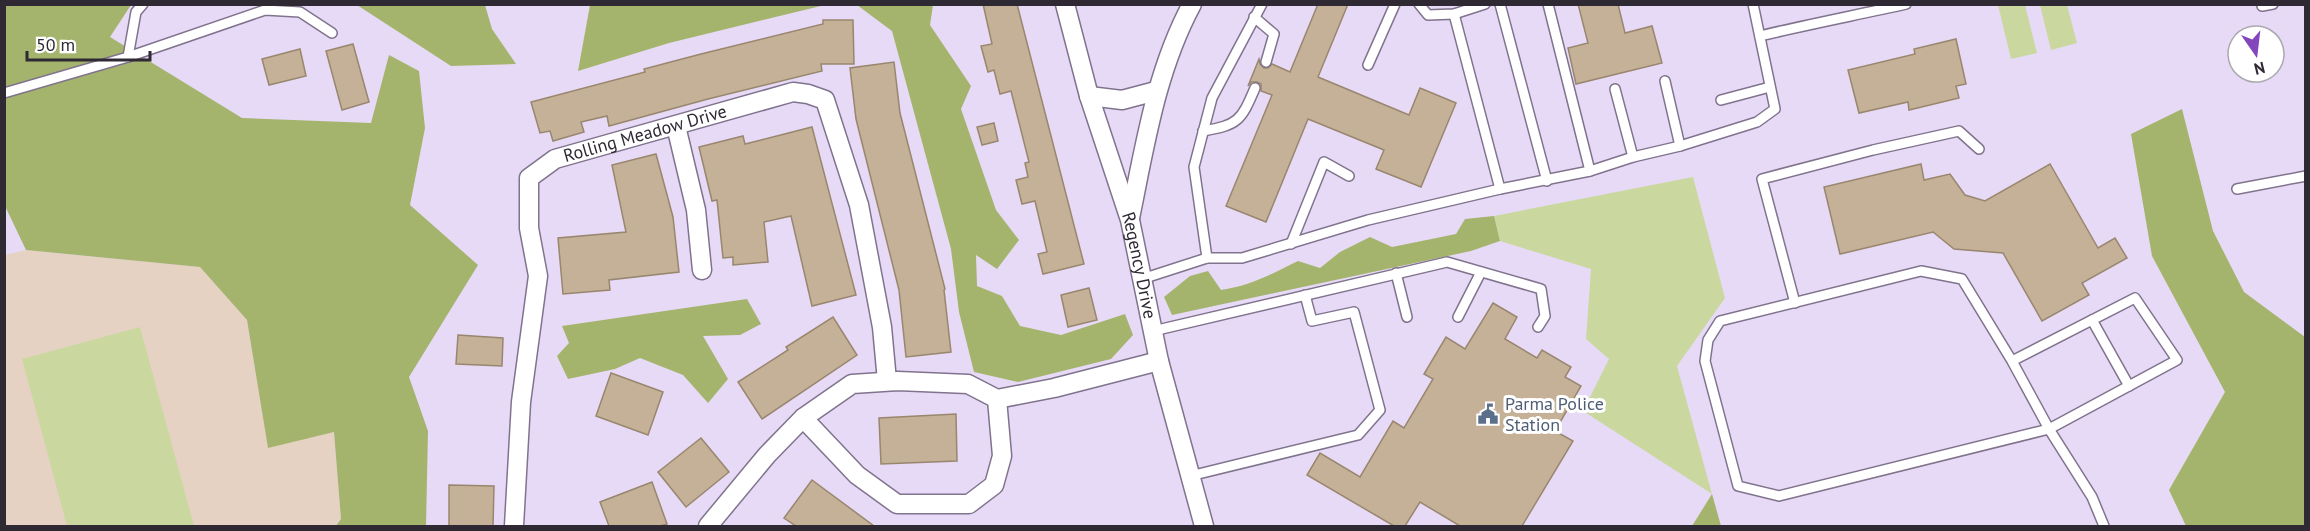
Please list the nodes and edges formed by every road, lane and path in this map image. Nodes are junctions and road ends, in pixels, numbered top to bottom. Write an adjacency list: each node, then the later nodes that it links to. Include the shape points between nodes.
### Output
1 (143, 4): 18 (lane, via 136,12)
2 (1065, 4): 27 (street, Regency Drive)
3 (1192, 4): 25 (street)
4 (1262, 4): 15 (lane)
5 (1395, 4): 20 (lane)
6 (1419, 4): 14 (lane, via 1428,15)
7 (1485, 4): 14 (lane)
8 (1500, 4): 37 (lane)
9 (1548, 4): 34 (lane)
10 (1753, 4): 17 (lane)
11 (1906, 4): 17 (lane)
12 (2274, 4): 13 (lane)
13 (2262, 6)
14 (1454, 14): 38 (lane)
15 (1254, 17): 19 (lane, via 1274,34); 30 (lane, via 1212,98)
16 (332, 33): 18 (lane, via 300,12 265,10)
17 (1760, 36): 22 (lane)
18 (128, 57): 26 (lane)
19 (1266, 62)
20 (1368, 65)
21 (1665, 81): 31 (lane)
22 (1770, 87): 28 (lane); 31 (lane, via 1775,109 1757,122)
23 (1255, 88): 30 (lane, via 1245,112 1230,126)
24 (1615, 89): 33 (lane)
25 (1156, 91): 27 (street, via 1122,100); 40 (street)
26 (4, 93)
27 (1089, 96): 40 (street, Regency Drive)
28 (1721, 100)
29 (676, 126): 43 (street, via 696,210); 56 (street, Rolling Meadow Drive, via 793,92 825,100 859,205 882,327); 62 (street, Rolling Meadow Drive, via 555,159 529,178 529,228 538,276 520,402)
30 (1203, 131): 42 (lane, via 1194,167)
31 (1680, 146): 33 (lane)
32 (1979, 150): 48 (lane, via 1959,131 1762,179)
33 (1633, 157): 34 (lane)
34 (1590, 171): 37 (lane)
35 (1348, 176): 41 (lane, via 1323,162)
36 (2306, 176): 39 (lane)
37 (1547, 181): 38 (lane)
38 (1500, 189): 41 (lane, via 1368,220)
39 (2237, 189)
40 (1130, 220): 46 (street, Regency Drive)
41 (1291, 244): 42 (lane, via 1242,258)
42 (1207, 258): 46 (lane)
43 (702, 270)
44 (1480, 272): 45 (lane, via 1447,262); 50 (lane); 52 (lane, via 1541,289 1545,316)
45 (1396, 273): 47 (lane); 49 (lane)
46 (1142, 279): 53 (street, Regency Drive)
47 (1305, 295): 53 (lane); 61 (lane, via 1312,321 1354,312 1380,410 1358,435)
48 (1795, 303): 55 (lane, via 1921,271 1962,279); 60 (lane, via 1720,321 1708,340 1705,361 1738,486 1779,496)
49 (1407, 317)
50 (1458, 317)
51 (2092, 320): 55 (lane); 57 (lane); 57 (lane, via 2135,298 2177,360)
52 (1538, 327)
53 (1153, 331): 54 (street, Regency Drive)
54 (1159, 361): 58 (street); 61 (street, Regency Drive)
55 (2012, 361): 60 (lane)
56 (887, 381): 58 (street, via 968,384); 59 (street, via 852,384)
57 (2129, 387): 60 (lane)
58 (997, 399): 59 (street, via 1002,456 994,485 969,504 897,504 857,475)
59 (803, 418): 63 (street)
60 (2049, 429): 65 (lane, via 2092,497)
61 (1190, 476): 64 (street, Regency Drive)
62 (513, 526)
63 (708, 526)
64 (1204, 526)
65 (2104, 526)

